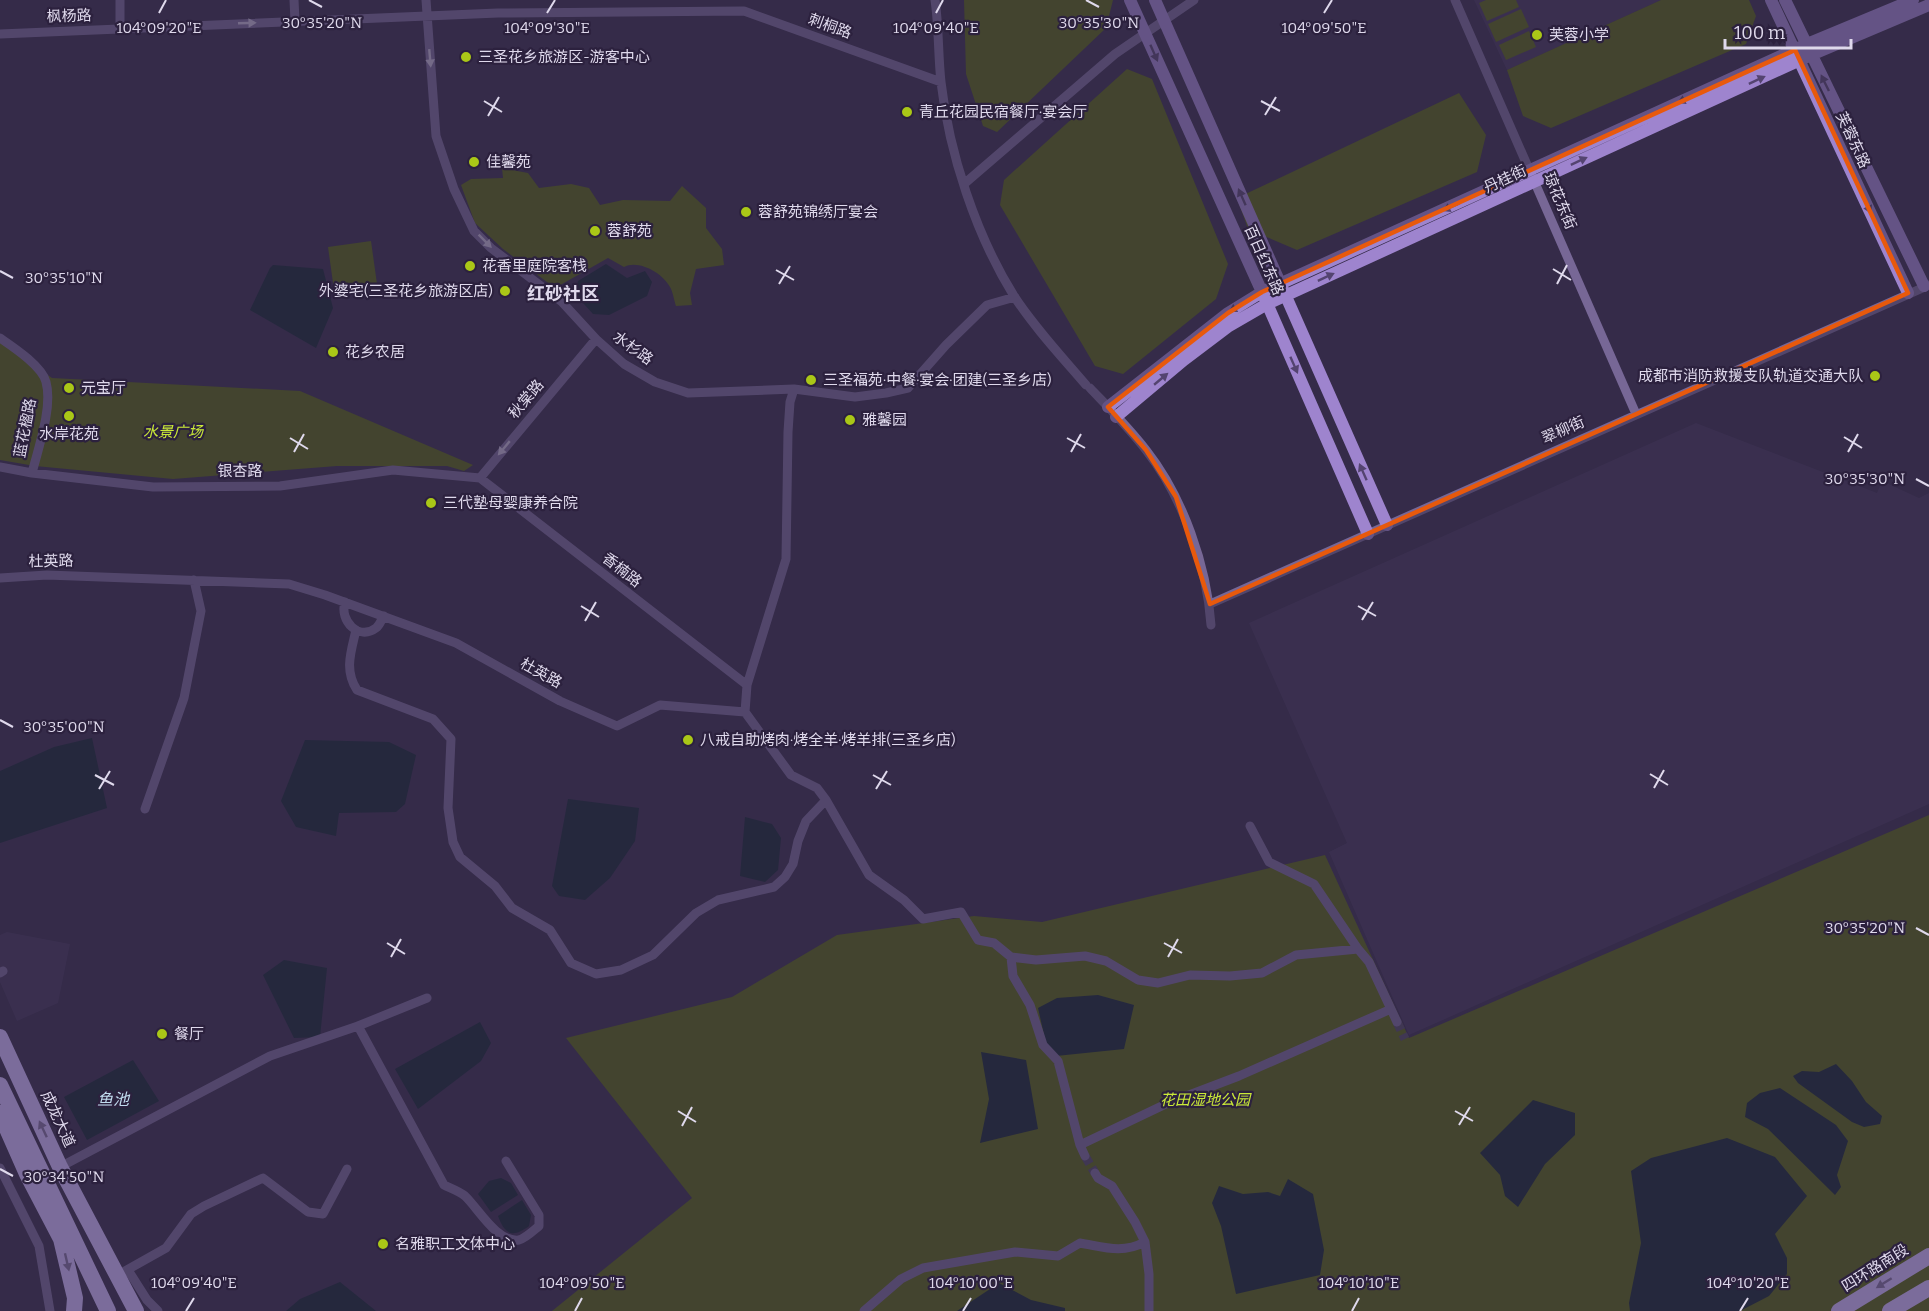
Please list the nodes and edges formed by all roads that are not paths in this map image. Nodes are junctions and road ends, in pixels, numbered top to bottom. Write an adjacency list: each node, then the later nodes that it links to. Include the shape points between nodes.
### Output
1 (120, 0): 17 (street)
2 (294, 0): 16 (street)
3 (426, 0): 14 (street, 水杉路)
4 (935, 0): 21 (street)
5 (1130, 0): 18 (street, 百日红东路)
6 (1155, 0): 15 (street, 百日红东路)
7 (1194, 0): 15 (street)
8 (1455, 0): 22 (street, 琼花东街)
9 (1771, 0): 20 (street, 芙蓉东路)
10 (1785, 0): 20 (street, 芙蓉东路)
11 (1913, 0): 20 (street, 丹桂街)
12 (1929, 5): 20 (street, 丹桂街)
13 (744, 11): 14 (street, 枫杨路); 21 (street, 刺桐路)
14 (427, 16): 16 (street, 枫杨路); 30 (street, 水杉路, one-way to 30, via 436,136 474,231 562,302)
15 (1164, 20): 18 (street); 25 (street, 百日红东路, one-way to 15)
16 (295, 21): 17 (street, 枫杨路, one-way to 16)
17 (120, 29): 19 (street, 枫杨路)
18 (1145, 32): 23 (street); 28 (street, 百日红东路, one-way to 28)
19 (0, 34)
20 (1803, 52): 22 (street, 丹桂街); 24 (street, 芙蓉东路, one-way to 20); 26 (street, 芙蓉东路, one-way to 26)
21 (941, 82): 23 (street, via 952,147)
22 (1533, 176): 25 (street, 丹桂街); 33 (street, 琼花东街)
23 (964, 184): 27 (street, via 979,225)
24 (1927, 285): 26 (street, 翠柳街)
25 (1283, 290): 28 (street, 丹桂街); 37 (street, 百日红东路, one-way to 25)
26 (1908, 293): 33 (street, 翠柳街)
27 (1015, 297): 31 (street, 水杉路, via 987,305 908,388 855,397); 32 (street)
28 (1265, 298): 32 (street, 丹桂街, via 1228,313); 38 (street, 百日红东路, one-way to 38)
29 (0, 338): 35 (street, 蓝花楹路, via 27,356 46,381 47,410)
30 (596, 339): 31 (street, 水杉路, via 624,364 655,382 688,393); 36 (street, 秋棠路, one-way to 36)
31 (794, 389): 46 (street, via 788,432 786,559)
32 (1112, 412): 42 (street, via 1146,450 1176,497)
33 (1636, 414): 37 (street, 翠柳街)
34 (0, 467): 35 (street, 银杏路)
35 (32, 473): 36 (street, 银杏路, via 153,487 280,486 393,470)
36 (480, 478): 46 (street, 香楠路)
37 (1387, 525): 38 (street, 翠柳街)
38 (1368, 534): 42 (street, 翠柳街)
39 (0, 578): 40 (street, 杜英路, via 47,575)
40 (194, 580): 41 (street, 杜英路, via 289,584); 49 (street, via 201,611 184,698)
41 (345, 602): 43 (street, 杜英路); 45 (street, via 344,617)
42 (1210, 604): 44 (street)
43 (384, 616): 45 (street, via 371,631); 47 (street, 杜英路, via 456,643 560,701 617,726 660,705)
44 (1211, 626)
45 (357, 630): 48 (street, via 349,660 350,680 357,690 433,719 450,739 448,808 453,842 460,857 495,886 512,908 550,930 571,963 596,974 621,970 653,956 696,913 718,900 774,887 793,864 806,821)
46 (747, 686): 47 (street)
47 (745, 712): 48 (street, via 791,775 817,788)
48 (826, 800): 52 (street, via 868,875 923,919 961,912 978,940 994,943)
49 (145, 808)
50 (1250, 826): 51 (street, via 1269,862 1314,884)
51 (1358, 949): 52 (street, via 1296,955 1262,973 1190,975 1158,983 1138,980 1106,961 1085,956 1036,960); 54 (street, via 1369,962)
52 (1011, 957): 60 (street, via 1012,976 1030,1005 1043,1045 1058,1061)
53 (427, 998): 56 (street)
54 (1391, 1009): 55 (street); 60 (street, via 1168,1103)
55 (1397, 1022)
56 (358, 1026): 62 (street, via 444,1185 464,1196 484,1220 506,1237 518,1240 538,1227 538,1215); 63 (street, via 270,1056)
57 (0, 1037): 63 (highway, 成龙大道, one-way to 57)
58 (0, 1085): 69 (highway)
59 (0, 1113): 75 (highway, one-way to 75, via 61,1239 75,1298)
60 (1080, 1145): 61 (street)
61 (1085, 1156)
62 (507, 1161)
63 (60, 1167): 67 (highway, 成龙大道)
64 (0, 1168): 74 (street, via 39,1246)
65 (347, 1169): 71 (street, via 322,1214 308,1212 263,1178 191,1214 166,1248)
66 (1095, 1173): 68 (street, via 1112,1186)
67 (97, 1238): 69 (street); 71 (highway, 成龙大道)
68 (1144, 1242): 78 (street, via 1132,1249 1117,1250 1080,1243 1058,1256 1015,1252 923,1268 901,1279); 79 (street)
69 (78, 1247): 76 (highway)
70 (1929, 1256): 80 (highway, 四环路南段, one-way to 80)
71 (123, 1273): 73 (highway, 成龙大道); 77 (street)
72 (1929, 1288): 81 (highway)
73 (136, 1308)
74 (50, 1311)
75 (74, 1311)
76 (108, 1311)
77 (158, 1311)
78 (864, 1311)
79 (1149, 1311)
80 (1839, 1311)
81 (1890, 1311)

